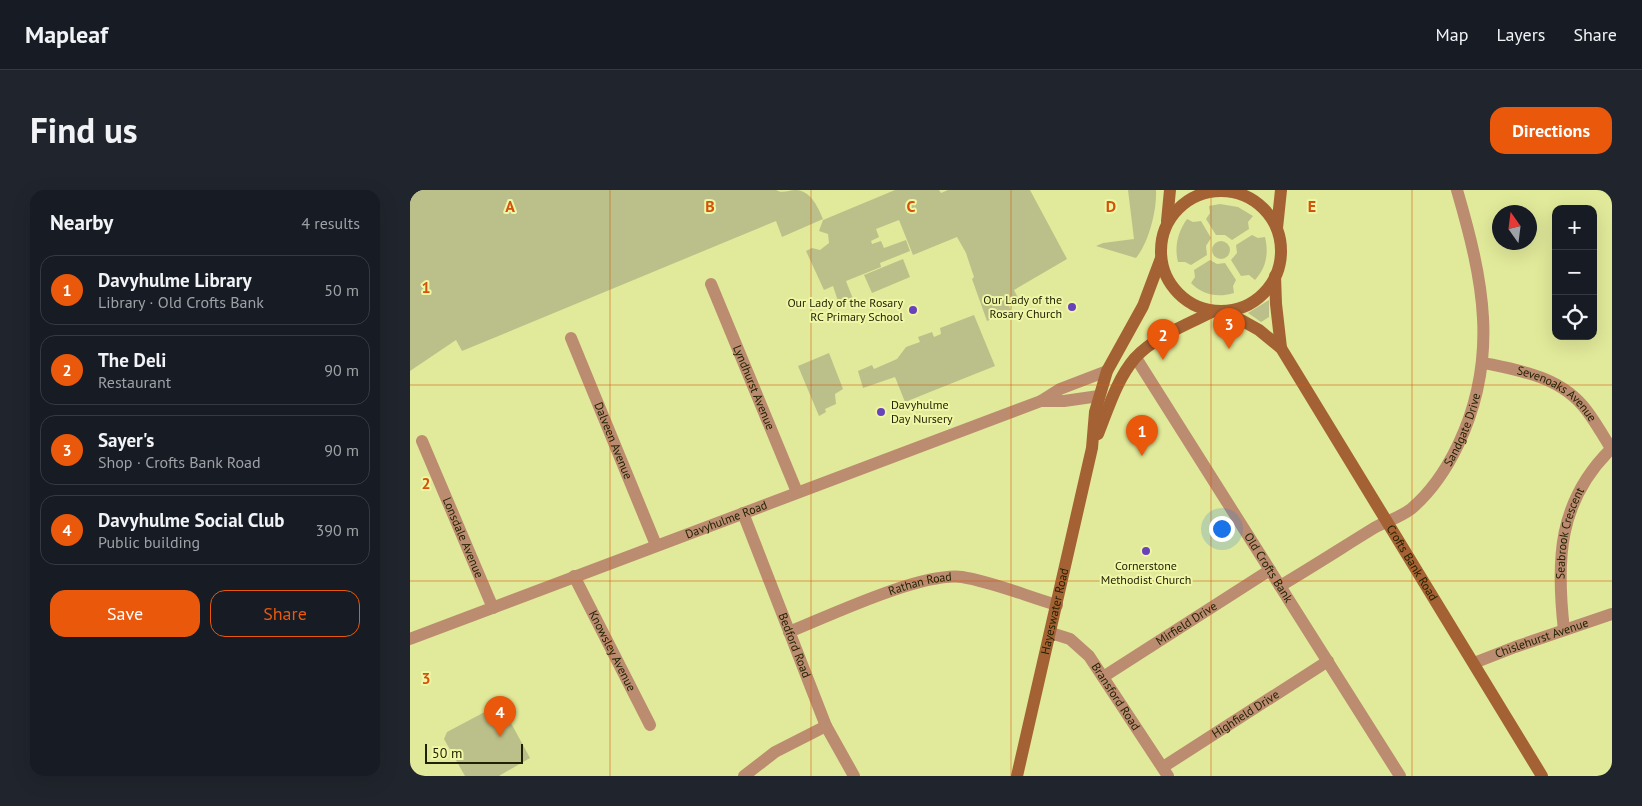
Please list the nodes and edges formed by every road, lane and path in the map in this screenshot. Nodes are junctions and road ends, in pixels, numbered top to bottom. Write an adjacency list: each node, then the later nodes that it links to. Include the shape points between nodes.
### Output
1 (1170, 190): 5 (main road)
2 (1225, 190): 5 (main road, via 1190,199); 6 (main road, via 1252,200 1263,208)
3 (1281, 190): 6 (main road)
4 (1456, 190): 14 (street, Sandgate Drive, via 1477,273)
5 (1166, 226): 7 (main road)
6 (1277, 228): 8 (main road, via 1280,252)
7 (1161, 258): 10 (main road, via 1169,282 1181,296 1196,306); 15 (main road, Hayeswater Road, via 1142,306)
8 (1276, 276): 10 (main road, via 1254,301 1240,308); 12 (main road, Crofts Bank Road)
9 (710, 284): 22 (street, Lyndhurst Avenue)
10 (1219, 311): 12 (main road, Crofts Bank Road, via 1259,330); 13 (main road, Hayeswater Road, via 1160,339)
11 (571, 338): 25 (street, Dalveen Avenue)
12 (1281, 348): 24 (main road, Crofts Bank Road)
13 (1136, 358): 16 (main road, Hayeswater Road); 26 (street, Old Crofts Bank)
14 (1484, 363): 21 (street, Sevenoaks Avenue, via 1525,372 1560,385 1586,410); 24 (street, Sandgate Drive, via 1471,412 1452,457 1412,508)
15 (1107, 370): 17 (main road, Hayeswater Road); 18 (street)
16 (1116, 390): 17 (main road); 20 (main road, Hayeswater Road)
17 (1100, 396): 18 (street, via 1064,401); 20 (main road, Hayeswater Road)
18 (1041, 400): 22 (street, Davyhulme Road)
19 (422, 441): 30 (street, Lonsdale Avenue)
20 (1092, 448): 29 (main road, Hayeswater Road)
21 (1612, 450): 32 (street, Seabrook Crescent, via 1580,488 1566,525 1560,568)
22 (798, 492): 23 (street, Davyhulme Road)
23 (743, 513): 25 (street, Davyhulme Road); 33 (street, Bedford Road)
24 (1388, 523): 28 (street, Sandgate Drive); 37 (main road, Crofts Bank Road)
25 (656, 545): 27 (street, Davyhulme Road)
26 (1270, 570): 28 (street, Old Crofts Bank); 38 (street, Mirfield Drive)
27 (574, 576): 30 (street, Davyhulme Road); 39 (street, Knowsley Avenue)
28 (1280, 586): 36 (street, Old Crofts Bank)
29 (1057, 605): 33 (street, Rathan Road, via 974,580 944,578 881,595); 34 (main road, Hayeswater Road)
30 (493, 608): 35 (street, Davyhulme Road)
31 (1612, 614): 32 (street, Chislehurst Avenue)
32 (1564, 630): 37 (street, Chislehurst Avenue)
33 (789, 632): 40 (street, Bedford Road)
34 (1051, 633): 38 (street, Bransford Road, via 1078,645); 44 (main road, Hayeswater Road)
35 (410, 639)
36 (1328, 661): 41 (street, Highfield Drive); 45 (street, Old Crofts Bank)
37 (1474, 663): 46 (main road, Crofts Bank Road)
38 (1103, 677): 41 (street, Bransford Road)
39 (650, 725)
40 (826, 726): 42 (street, via 783,747); 43 (street, Bedford Road)
41 (1165, 771)
42 (744, 776)
43 (854, 776)
44 (1017, 776)
45 (1400, 776)
46 (1542, 776)

